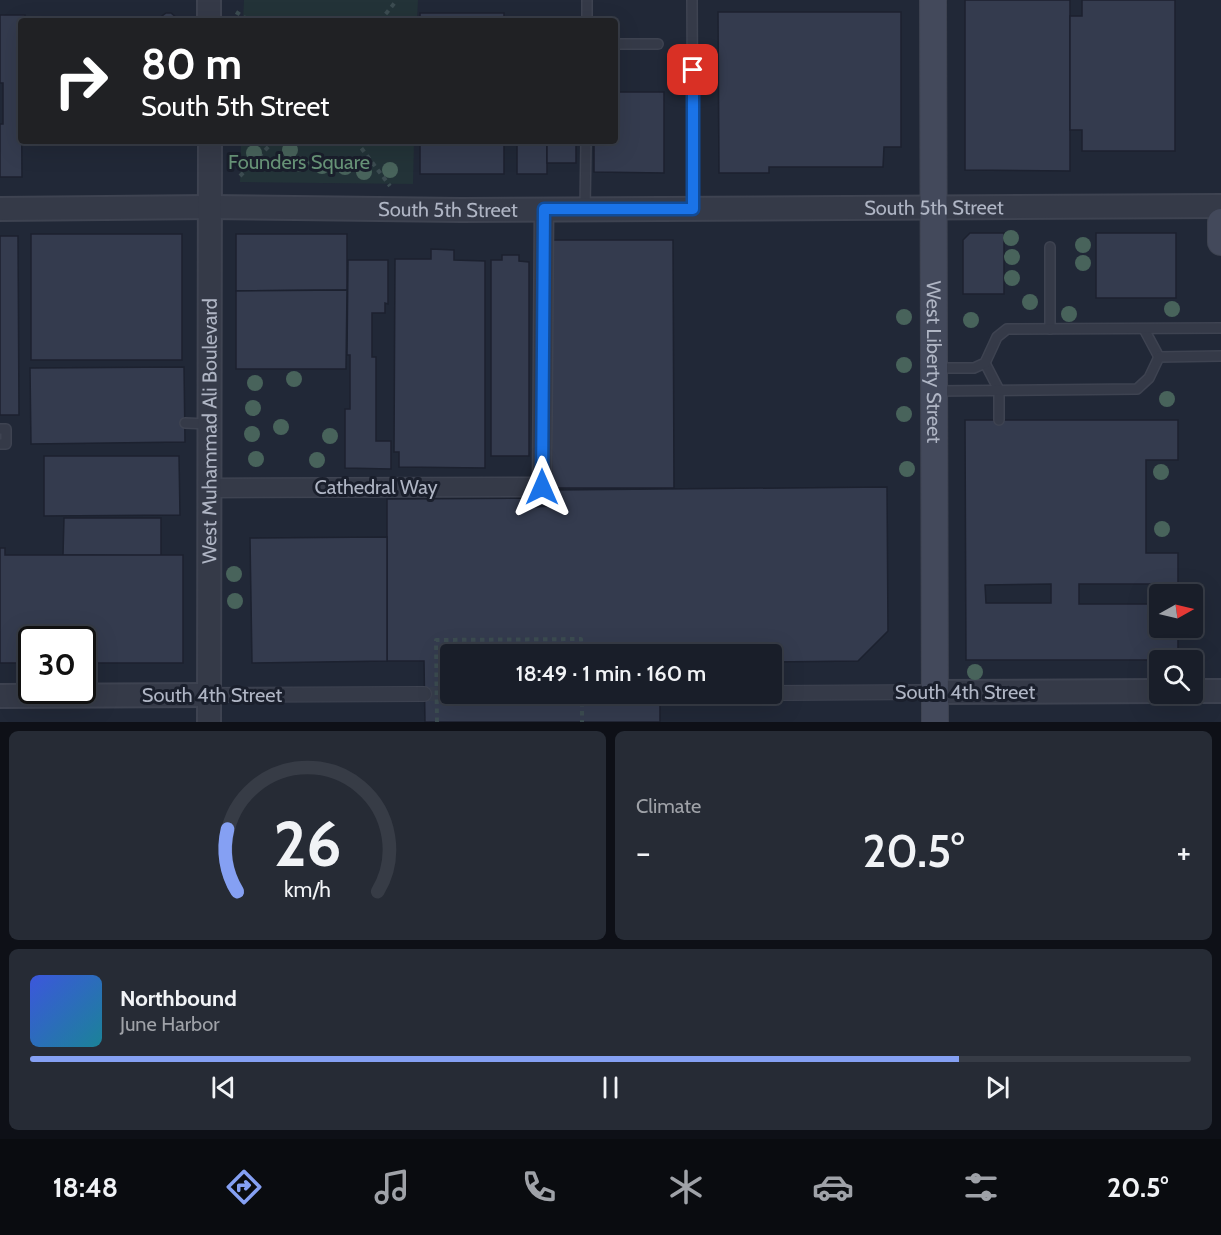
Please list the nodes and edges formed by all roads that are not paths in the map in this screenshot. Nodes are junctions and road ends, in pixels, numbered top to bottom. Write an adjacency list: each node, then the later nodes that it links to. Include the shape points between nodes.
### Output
1 (209, 0): 5 (street)
2 (587, 0): 6 (lane)
3 (692, 0): 17 (lane)
4 (933, 0): 13 (main road, West Liberty Street)
5 (209, 18)
6 (587, 18)
7 (618, 44): 8 (lane)
8 (658, 44)
9 (210, 144): 12 (street, West Muhammad Ali Boulevard)
10 (586, 144): 16 (lane)
11 (1221, 206): 13 (street, South 5th Street)
12 (210, 207): 14 (street, South 5th Street); 15 (street, South 5th Street); 31 (street, West Muhammad Ali Boulevard)
13 (933, 207): 17 (street, South 5th Street); 27 (main road, West Liberty Street)
14 (0, 208)
15 (544, 209): 16 (street, South 5th Street); 34 (street, Cathedral Way, via 542,487)
16 (585, 209): 17 (street, South 5th Street)
17 (693, 209)
18 (1221, 222): 19 (main road)
19 (1221, 242)
20 (1050, 248): 23 (lane)
21 (1144, 328): 22 (lane); 23 (lane); 25 (lane)
22 (1221, 328)
23 (1050, 329): 26 (lane, via 1007,329 997,337)
24 (1221, 356): 25 (lane)
25 (1159, 357): 28 (lane, via 1149,378 1137,389)
26 (985, 363): 27 (lane); 28 (lane)
27 (933, 380): 28 (lane); 38 (main road, West Liberty Street)
28 (999, 390): 29 (lane)
29 (999, 420)
30 (185, 423): 31 (lane)
31 (210, 424): 34 (street, West Muhammad Ali Boulevard)
32 (0, 429): 33 (lane, via 6,429)
33 (3, 444)
34 (210, 488): 41 (street, West Muhammad Ali Boulevard)
35 (1221, 690): 37 (street)
36 (1149, 691): 38 (street, South 4th Street)
37 (1203, 691)
38 (935, 692): 39 (street, South 4th Street); 44 (main road, West Liberty Street)
39 (782, 693)
40 (424, 694): 41 (street, South 4th Street)
41 (209, 695): 42 (street, South 4th Street); 43 (street, West Muhammad Ali Boulevard)
42 (0, 696)
43 (209, 722)
44 (935, 722)

